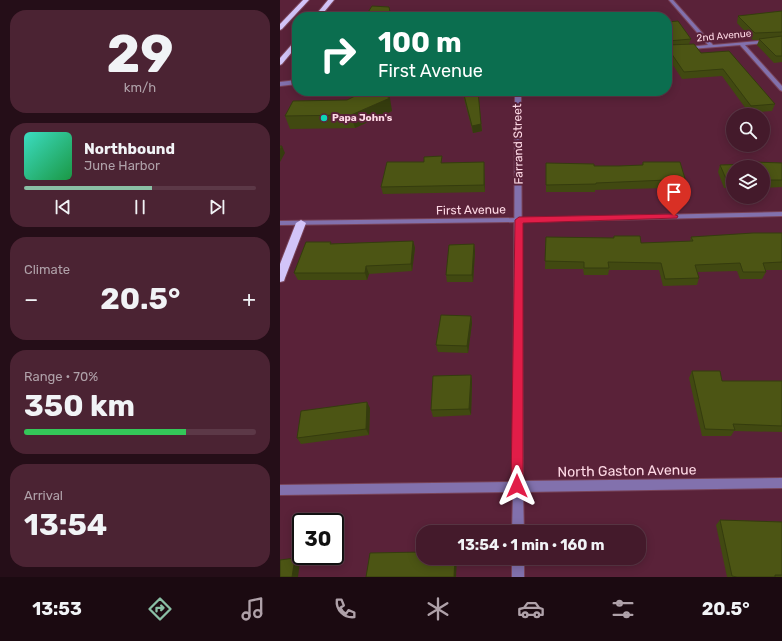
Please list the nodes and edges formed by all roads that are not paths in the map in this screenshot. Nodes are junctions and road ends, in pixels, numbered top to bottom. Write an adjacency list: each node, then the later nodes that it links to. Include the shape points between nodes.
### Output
1 (306, 0): 4 (highway)
2 (331, 0): 5 (highway)
3 (671, 0): 10 (street)
4 (295, 12)
5 (321, 12)
6 (292, 15): 7 (highway)
7 (280, 28)
8 (782, 40): 9 (street, 2nd Avenue)
9 (742, 44): 10 (street, 2nd Avenue); 16 (street)
10 (712, 46): 12 (street, 2nd Avenue)
11 (292, 48): 13 (highway)
12 (672, 50)
13 (280, 63)
14 (292, 83): 15 (street)
15 (280, 84)
16 (782, 89)
17 (518, 96): 19 (street, Farrand Street)
18 (782, 214): 19 (street, First Avenue)
19 (519, 220): 21 (street, First Avenue); 24 (street, Farrand Street)
20 (280, 223): 21 (street, First Avenue)
21 (301, 223): 22 (highway)
22 (280, 278)
23 (782, 483): 24 (street, North Gaston Avenue)
24 (517, 486): 25 (street, North Gaston Avenue); 26 (street, Farrand Street)
25 (280, 490)
26 (518, 525)
27 (518, 565): 28 (street)
28 (518, 577)

